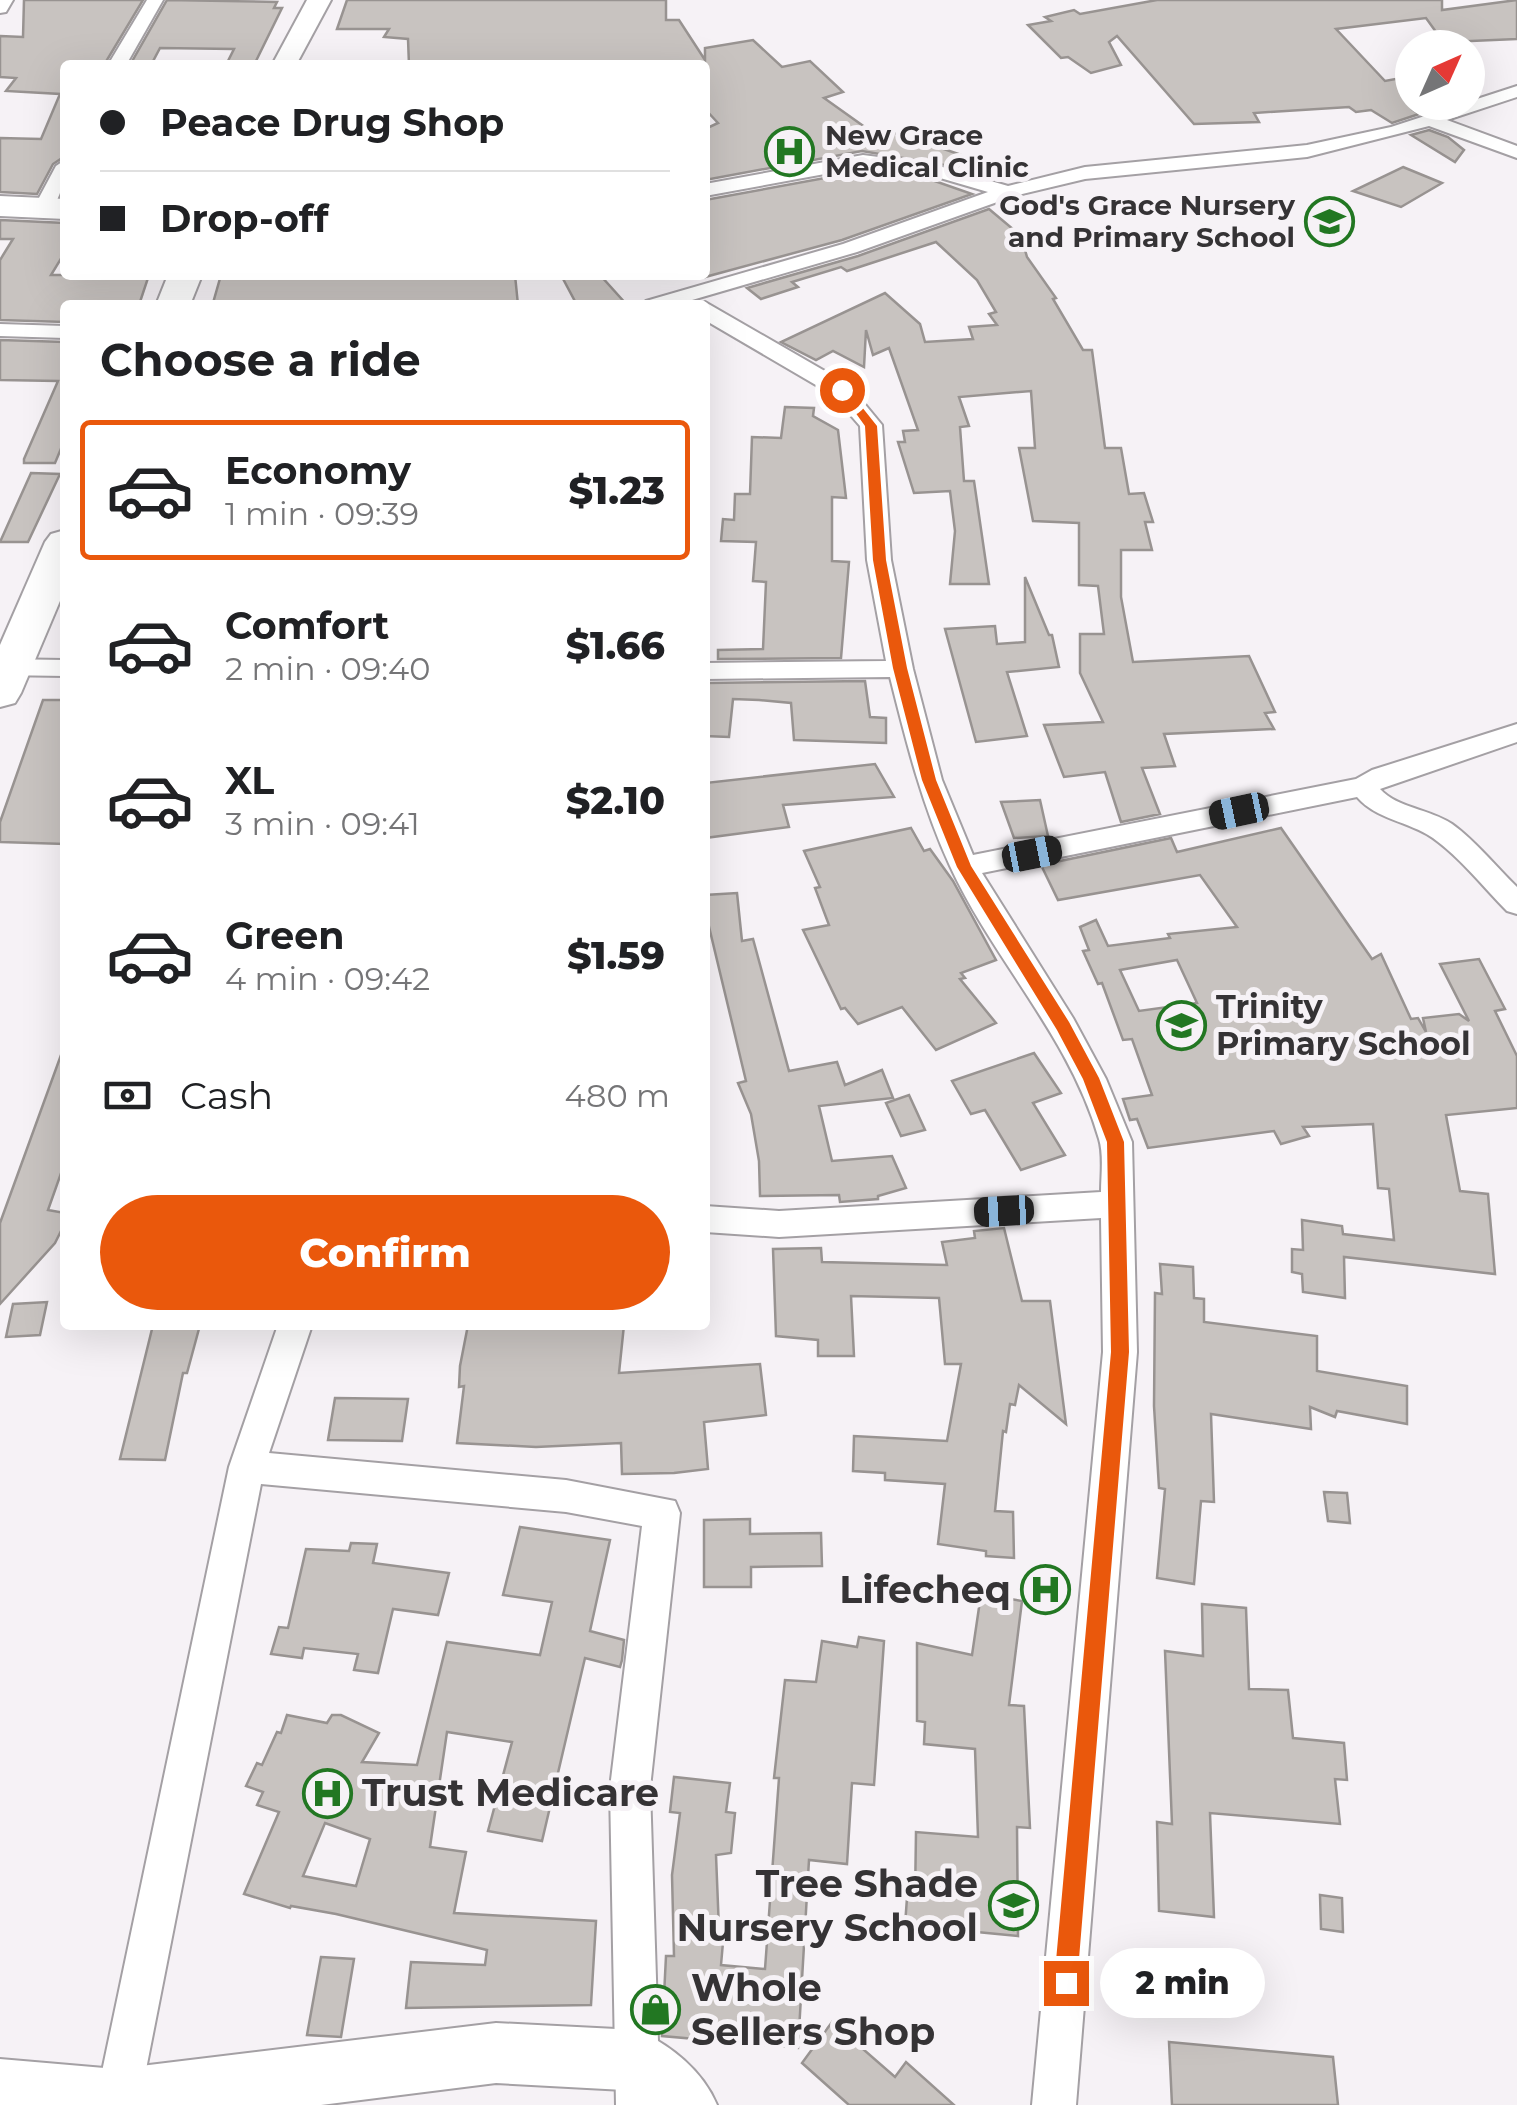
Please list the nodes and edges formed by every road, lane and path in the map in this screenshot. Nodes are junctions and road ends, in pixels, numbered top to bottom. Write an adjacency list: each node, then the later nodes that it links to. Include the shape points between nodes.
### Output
1 (5, 0): 4 (street)
2 (155, 0): 5 (street)
3 (319, 0): 6 (street)
4 (0, 8)
5 (121, 60)
6 (287, 60)
7 (1517, 91): 8 (street)
8 (1485, 101)
9 (1424, 120): 13 (street, via 1307,151 1084,173)
10 (1429, 120): 11 (street)
11 (1517, 152)
12 (710, 189): 13 (street, via 863,162 932,170)
13 (1007, 192): 16 (street)
14 (0, 206): 15 (main road)
15 (54, 209)
16 (708, 300)
17 (710, 313): 21 (street, via 842,390 871,426 879,560)
18 (0, 330): 19 (street)
19 (60, 332)
20 (60, 553): 24 (main road)
21 (900, 668): 23 (street); 27 (street, via 929,780)
22 (60, 669): 24 (street)
23 (710, 670)
24 (4, 676)
25 (1517, 732): 26 (street)
26 (1362, 786): 27 (street); 28 (street, via 1380,806 1444,832)
27 (964, 867): 29 (street, via 1091,1078 1116,1142)
28 (1517, 904)
29 (1116, 1204): 30 (street, via 779,1224); 37 (street, via 1120,1352)
30 (710, 1219)
31 (293, 1330): 32 (street)
32 (247, 1467): 33 (street, via 566,1496 662,1514 630,1788); 35 (street)
33 (637, 2083): 35 (street, via 496,2053); 36 (street)
34 (0, 2090): 35 (street)
35 (117, 2103)
36 (686, 2105)
37 (1054, 2105)

